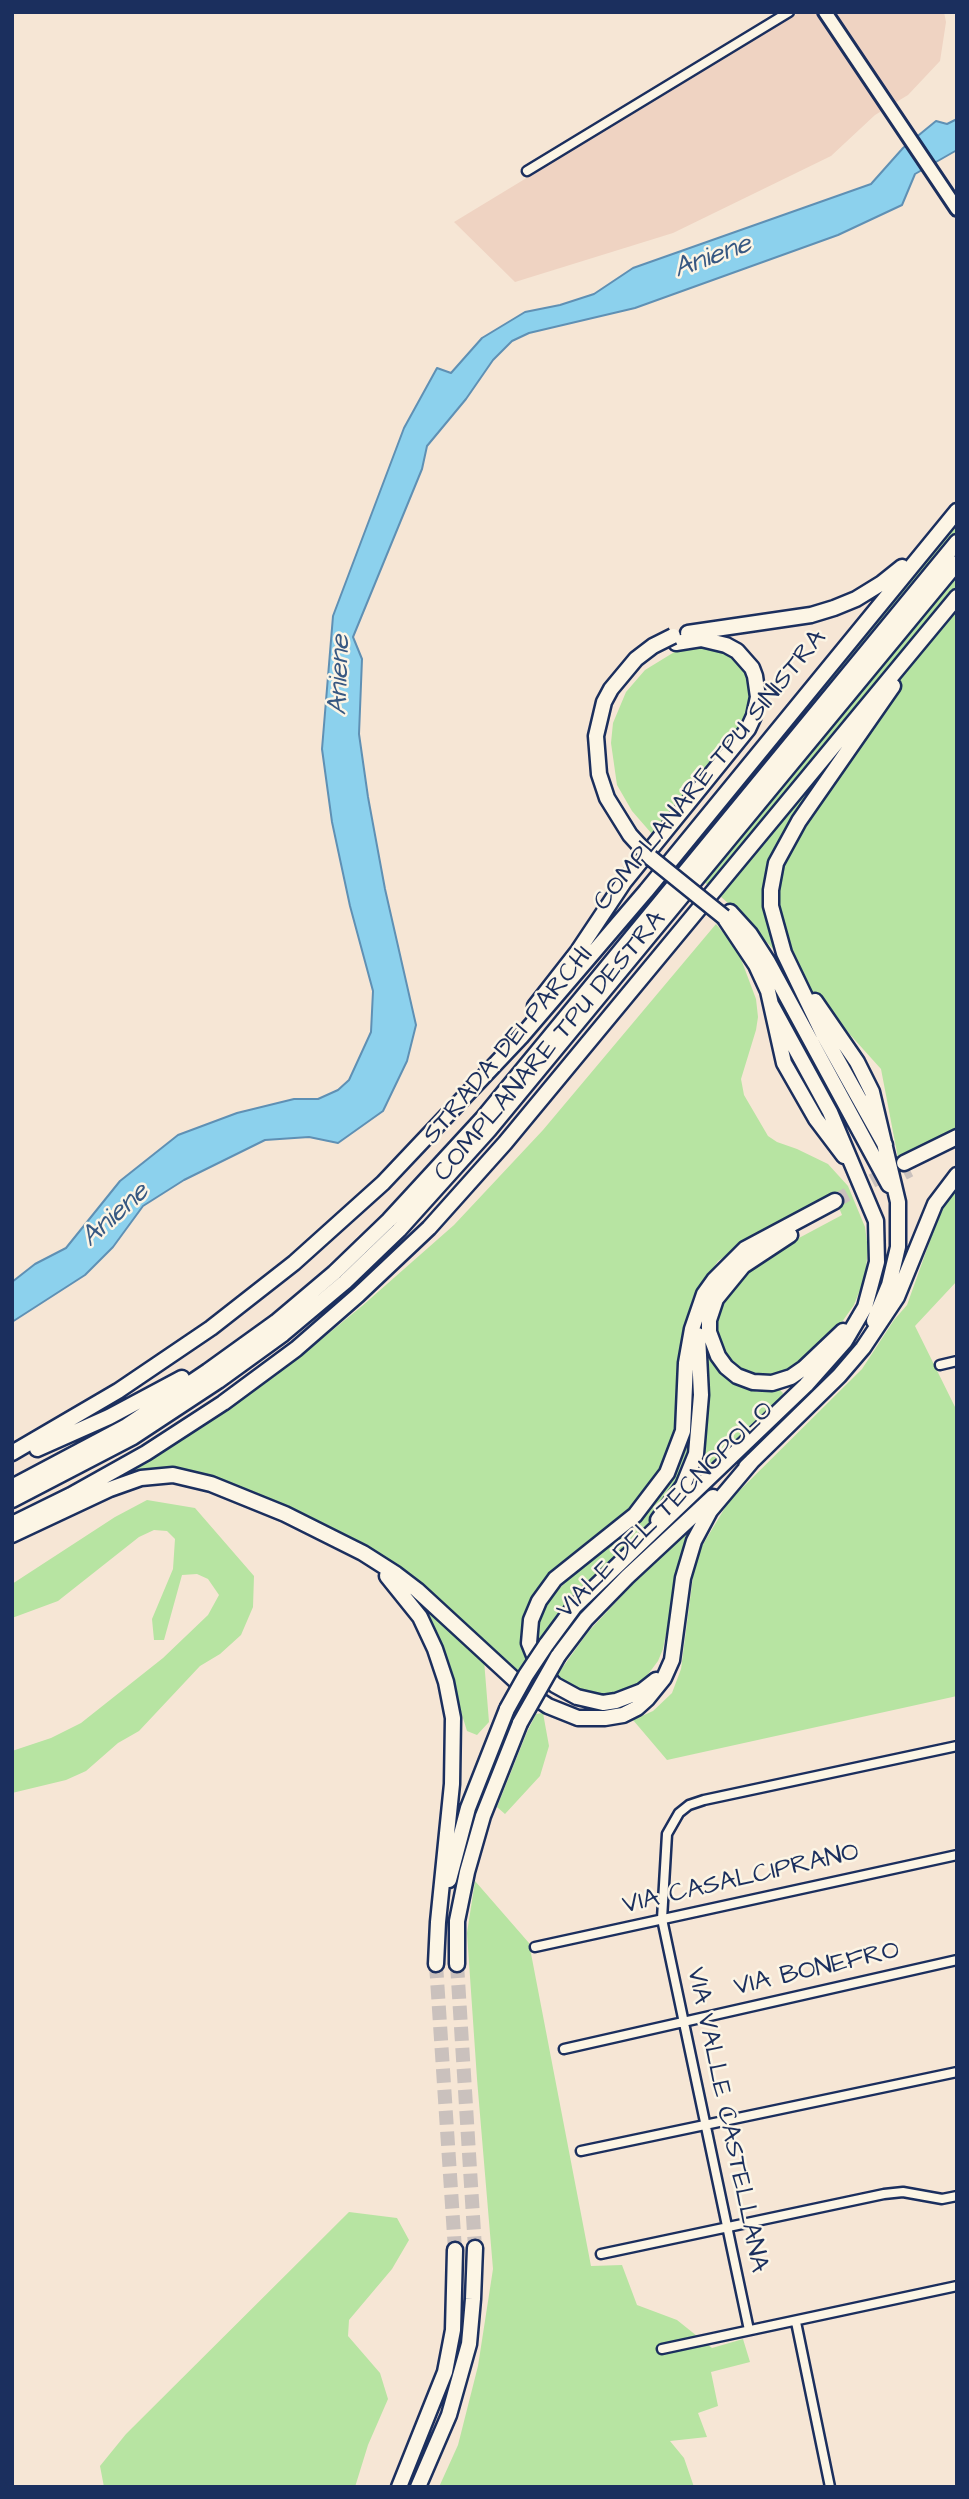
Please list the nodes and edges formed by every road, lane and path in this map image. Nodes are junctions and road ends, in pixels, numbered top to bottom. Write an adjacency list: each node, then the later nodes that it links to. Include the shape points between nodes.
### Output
1 (789, 12): 3 (street)
2 (825, 12): 4 (street)
3 (527, 171)
4 (957, 209)
5 (957, 511): 10 (highway, via 891,577 856,599 811,615 728,625); 12 (highway, COMPLANARE TPU SINISTRA, via 646,891)
6 (957, 542): 19 (highway, STRADA DEI PARCHI, via 482,1119 389,1220)
7 (957, 563): 27 (highway, STRADA DEI PARCHI, via 489,1130 399,1230 283,1334 218,1381 133,1437)
8 (957, 597): 9 (highway, COMPLANARE TPU DESTRA)
9 (946, 610): 16 (highway, via 799,821 776,863 771,906 784,953 885,1144); 28 (highway, COMPLANARE TPU DESTRA, via 505,1143 429,1228 296,1349 223,1403 124,1465)
10 (675, 640): 11 (highway, bridge, via 653,646 636,659 611,689 596,736 599,774 607,798 630,835 651,858); 12 (highway, via 701,639 737,651 755,676 758,697 754,716)
11 (727, 915): 16 (highway, via 750,934 768,962); 17 (highway, via 756,965 771,1004 784,1063 816,1119 859,1177 876,1220 875,1276)
12 (467, 1093): 23 (highway, COMPLANARE TPU SINISTRA, via 383,1182 295,1263 118,1391)
13 (957, 1137): 14 (highway, via 907,1167)
14 (957, 1147)
15 (957, 1175): 20 (highway, via 934,1204 897,1297)
16 (898, 1202): 20 (highway, via 894,1265)
17 (864, 1307): 18 (highway, via 804,1368 772,1383 737,1376 712,1345 709,1320 716,1299 743,1266 838,1204 745,1250 720,1272); 30 (highway, via 845,1341 813,1378)
18 (698, 1309): 30 (highway, via 701,1395 696,1454 683,1486); 33 (highway, via 686,1363 683,1431 672,1463 635,1515 555,1579 539,1601 529,1643)
19 (276, 1322): 24 (highway, via 243,1337 152,1396); 26 (highway, STRADA DEI PARCHI, via 125,1427)
20 (863, 1348): 25 (highway, VIALE DEL TECNOPOLO)
21 (957, 1362): 22 (street)
22 (940, 1365)
23 (12, 1453)
24 (12, 1459)
25 (753, 1460): 32 (highway, via 710,1511 694,1541 683,1578); 33 (highway, VIALE DEL TECNOPOLO, bridge, via 586,1619)
26 (12, 1487)
27 (12, 1500)
28 (12, 1524)
29 (12, 1535): 31 (highway, via 110,1489 141,1478 173,1475 211,1484 285,1514)
30 (643, 1541): 37 (highway, VIALE DEL TECNOPOLO, bridge, via 575,1607 507,1709 468,1808)
31 (363, 1553): 32 (highway, via 417,1590 530,1694 568,1715 587,1719 630,1712 655,1690); 37 (highway, via 420,1617 449,1694 454,1757)
32 (673, 1660): 33 (highway, via 642,1691 603,1703 577,1697)
33 (545, 1677): 41 (highway, VIALE DEL TECNOPOLO, bridge, via 506,1753 484,1816 457,1922)
34 (957, 1746): 36 (street, VIA VALLE CASTELLANA, via 688,1805 666,1838)
35 (957, 1855): 36 (street, VIA CASALCIPRANO)
36 (662, 1919): 38 (street, VIA CASALCIPRANO); 42 (street, VIA VALLE CASTELLANA)
37 (438, 1922): 40 (highway)
38 (535, 1947)
39 (957, 1960): 42 (street, VIA BONEFRO)
40 (436, 1964)
41 (457, 1964)
42 (685, 2023): 43 (street, VIA BONEFRO); 45 (street, VIA VALLE CASTELLANA)
43 (564, 2049)
44 (957, 2072): 45 (street)
45 (705, 2127): 46 (street); 48 (street, VIA VALLE CASTELLANA)
46 (582, 2151)
47 (957, 2196): 48 (street, via 942,2199 898,2191)
48 (728, 2228): 51 (street); 54 (street, VIA VALLE CASTELLANA)
49 (474, 2248): 57 (highway, via 469,2344 449,2415)
50 (456, 2250): 56 (highway, via 453,2330 445,2372)
51 (601, 2254)
52 (957, 2286): 53 (street)
53 (796, 2322): 54 (street); 58 (street)
54 (748, 2330): 55 (street)
55 (662, 2349)
56 (399, 2487)
57 (418, 2487)
58 (830, 2487)

